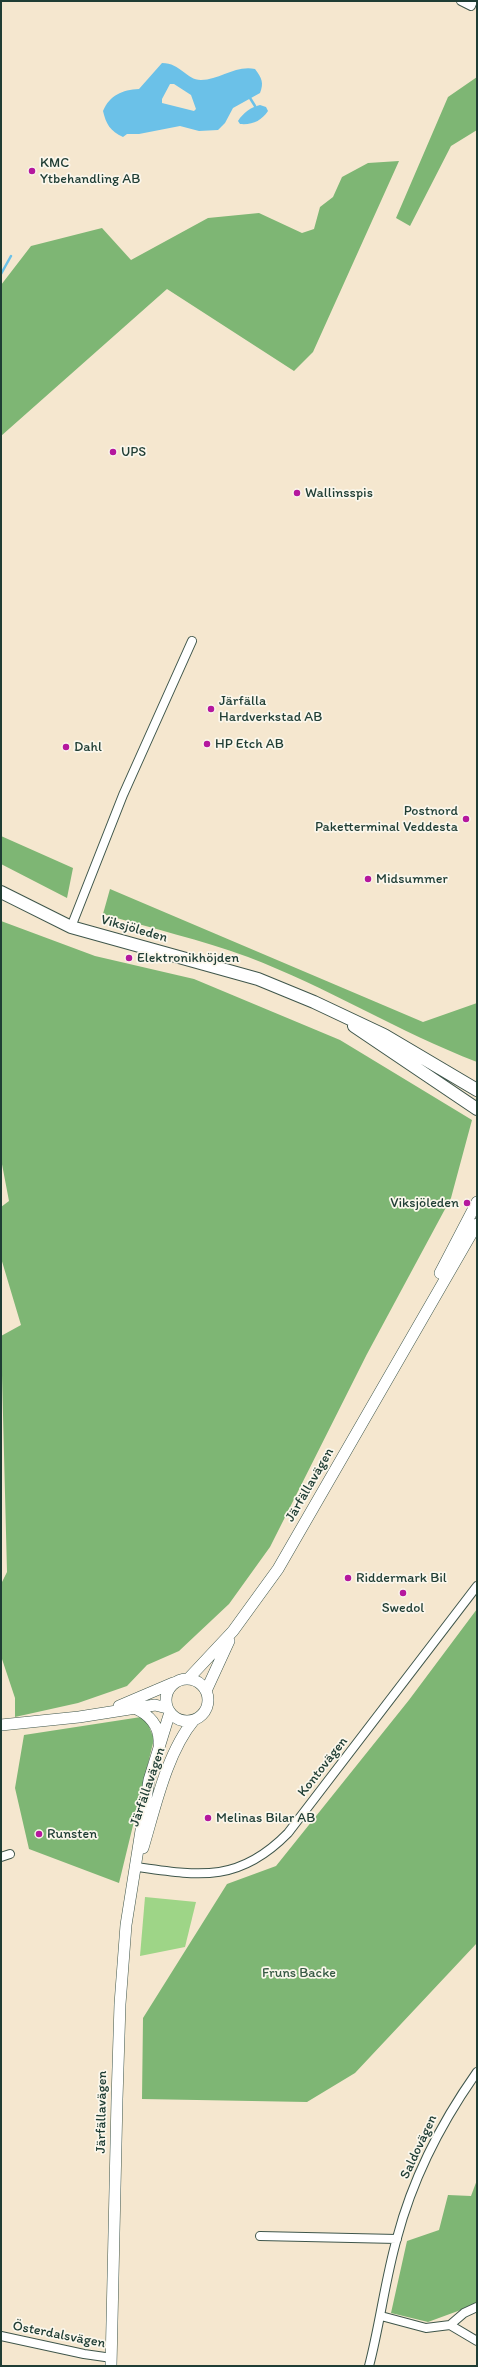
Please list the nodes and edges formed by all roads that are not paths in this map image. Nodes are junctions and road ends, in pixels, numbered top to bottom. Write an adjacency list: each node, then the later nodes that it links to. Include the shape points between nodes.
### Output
1 (461, 1): 2 (street)
2 (472, 4)
3 (192, 641): 5 (street, via 123,795)
4 (1, 892): 5 (main road, Viksjöleden)
5 (71, 927): 6 (main road, Viksjöleden, via 258,979)
6 (330, 1010): 7 (main road, Viksjöleden, via 384,1035); 8 (main road, Viksjöleden)
7 (477, 1090)
8 (477, 1109)
9 (477, 1202): 11 (street, Järfällavägen)
10 (477, 1224): 11 (street, Järfällavägen)
11 (403, 1349): 13 (street, Järfällavägen, via 331,1480 278,1569)
12 (477, 1586): 25 (street, Kontovägen, via 277,1845 264,1855 224,1873 180,1873)
13 (233, 1631): 14 (street, Järfällavägen); 16 (street, Järfällavägen)
14 (189, 1678): 15 (street); 16 (street, via 199,1682)
15 (174, 1683): 18 (street, via 166,1697); 19 (street)
16 (206, 1691): 20 (street, via 207,1708)
17 (133, 1708): 18 (street, via 156,1705); 19 (street); 22 (street, via 148,1716 157,1729)
18 (169, 1710): 20 (street, via 183,1721); 22 (street, Järfällavägen)
19 (103, 1712): 21 (street)
20 (194, 1720): 25 (street, Järfällavägen, via 183,1732 161,1788)
21 (1, 1725)
22 (159, 1751): 25 (street, Järfällavägen, via 149,1780)
23 (10, 1854): 24 (street)
24 (1, 1857)
25 (137, 1868): 34 (street, Järfällavägen, via 126,1925 120,2004)
26 (477, 2072): 28 (street, Saldovägen, via 438,2132 426,2157)
27 (260, 2236): 28 (street)
28 (397, 2238): 30 (street, Saldovägen)
29 (477, 2307): 31 (street, via 464,2313)
30 (381, 2316): 31 (street, via 426,2328); 35 (street, Saldovägen)
31 (450, 2325): 33 (street)
32 (1, 2336): 34 (street, Österdalsvägen)
33 (477, 2341)
34 (112, 2362)
35 (369, 2366)

